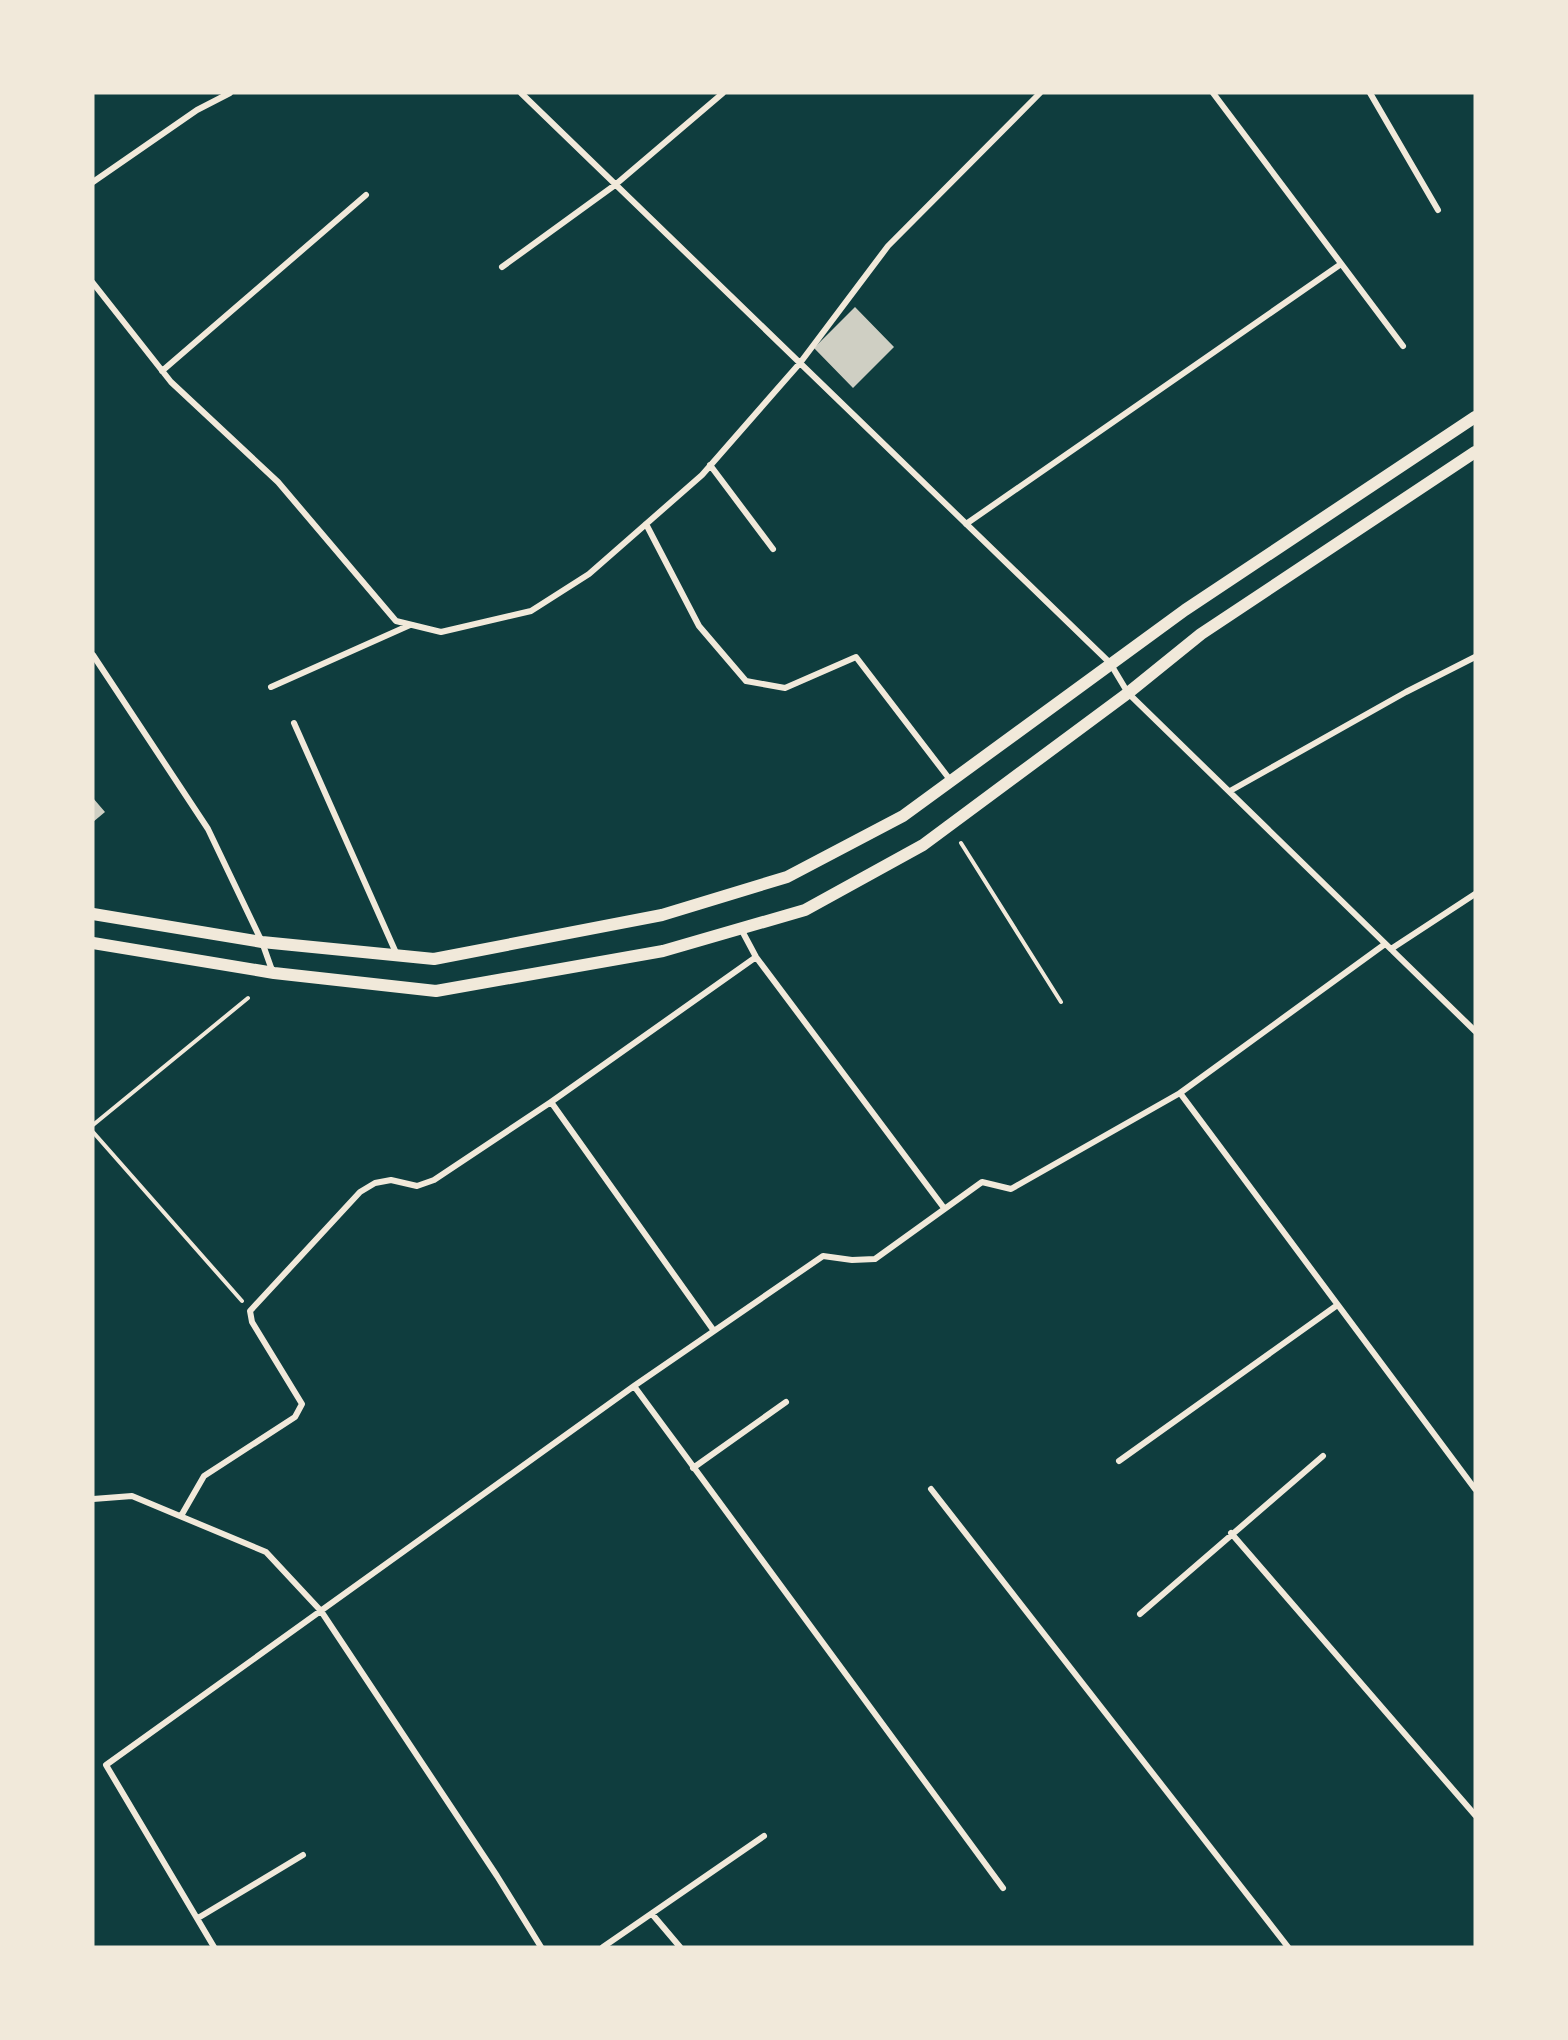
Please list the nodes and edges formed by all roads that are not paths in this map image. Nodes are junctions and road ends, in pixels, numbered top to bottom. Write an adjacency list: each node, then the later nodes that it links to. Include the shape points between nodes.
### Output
1 (231, 93): 7 (street, via 197,110)
2 (521, 93): 8 (street)
3 (723, 93): 8 (street)
4 (1041, 93): 15 (street, via 888,246)
5 (1213, 93): 11 (street)
6 (1370, 93): 10 (street)
7 (93, 182)
8 (615, 184): 12 (street); 15 (street)
9 (366, 195): 16 (street)
10 (1438, 210)
11 (1341, 264): 14 (street); 21 (street)
12 (502, 267)
13 (93, 283): 16 (street)
14 (1403, 346)
15 (800, 363): 19 (street); 21 (street)
16 (162, 371): 23 (street, via 278,482 396,621)
17 (1475, 417): 26 (main road)
18 (1475, 452): 28 (main road, via 1201,634)
19 (710, 465): 20 (street); 22 (street)
20 (646, 524): 23 (street, via 589,574 531,611 441,632); 30 (street, via 699,626 746,681 785,688 856,657)
21 (966, 524): 26 (street)
22 (772, 549)
23 (410, 624): 27 (street)
24 (93, 655): 35 (street, via 208,829)
25 (1475, 657): 31 (street)
26 (1110, 663): 28 (street); 30 (main road)
27 (270, 687)
28 (1128, 693): 31 (street); 34 (main road, via 923,845 805,910)
29 (294, 723): 39 (street)
30 (951, 781): 39 (main road, via 903,816 787,877 662,915 434,959)
31 (1230, 791): 37 (street)
32 (1475, 894): 38 (street)
33 (93, 914): 35 (main road)
34 (740, 927): 40 (street); 41 (main road, via 663,951 436,992)
35 (262, 942): 39 (main road); 41 (street)
36 (93, 943): 41 (main road)
37 (1385, 944): 38 (street); 43 (street)
38 (1391, 949): 42 (street)
39 (398, 956)
40 (756, 957): 44 (street); 45 (street)
41 (274, 973)
42 (1475, 1031)
43 (1180, 1093): 45 (street, via 1011,1189 982,1182); 46 (street)
44 (551, 1102): 47 (street); 56 (street, via 434,1180 417,1186 390,1180 360,1192 250,1311 252,1323 302,1404 295,1417 204,1476)
45 (944, 1208): 47 (street, via 875,1259 823,1256)
46 (1336, 1306): 51 (street); 54 (street)
47 (714, 1331): 48 (street)
48 (634, 1386): 52 (street); 58 (street)
49 (786, 1402): 52 (street)
50 (1323, 1456): 57 (street)
51 (1119, 1461)
52 (693, 1468): 63 (street)
53 (931, 1489): 70 (street)
54 (1475, 1489)
55 (93, 1499): 56 (street, via 132,1496)
56 (181, 1516): 58 (street, via 266,1551)
57 (1231, 1533): 59 (street); 60 (street)
58 (321, 1611): 65 (street, via 106,1765); 67 (street)
59 (1140, 1614)
60 (1475, 1815)
61 (764, 1836): 64 (street)
62 (303, 1855): 65 (street)
63 (1003, 1888)
64 (651, 1914): 68 (street); 69 (street)
65 (198, 1918): 66 (street)
66 (214, 1947)
67 (540, 1947)
68 (603, 1947)
69 (680, 1947)
70 (1288, 1947)

